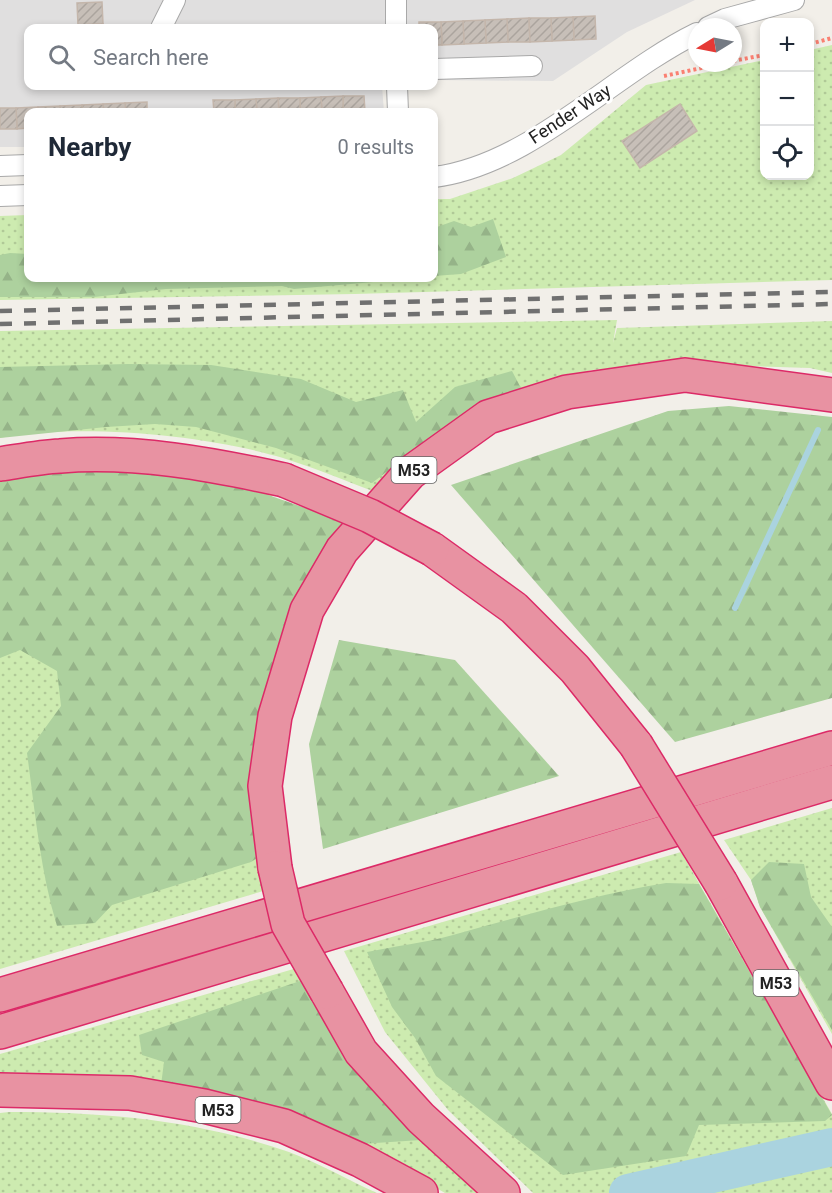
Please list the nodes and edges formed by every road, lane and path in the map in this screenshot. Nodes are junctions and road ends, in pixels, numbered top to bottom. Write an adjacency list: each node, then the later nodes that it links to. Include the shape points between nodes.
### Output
1 (175, 0): 5 (street)
2 (396, 0): 6 (street)
3 (794, 0): 4 (street)
4 (728, 18)
5 (163, 24)
6 (396, 24)
7 (688, 37): 18 (street, Fender Way, via 517,148 467,169)
8 (832, 38): 9 (path)
9 (814, 43)
10 (760, 56): 11 (path)
11 (742, 60)
12 (532, 66): 13 (street)
13 (438, 69)
14 (397, 90): 15 (street)
15 (398, 108)
16 (24, 165): 17 (street)
17 (0, 166)
18 (438, 176)
19 (24, 195): 20 (street)
20 (0, 196)
21 (832, 395): 30 (highway, M53, bridge, via 685,375 567,392 488,417 410,473 342,550 307,610 275,716 265,786 275,868 288,924 361,1052 421,1118)
22 (0, 464): 27 (highway, M53, bridge, via 59,456 138,456 211,464 284,480 370,516 432,549 514,608 575,669 636,745 721,884)
23 (832, 748): 25 (highway)
24 (832, 782): 26 (highway)
25 (0, 995)
26 (0, 1032)
27 (832, 1083)
28 (0, 1090): 29 (highway, M53, via 130,1093 204,1106 284,1126)
29 (421, 1193)
30 (503, 1193)

